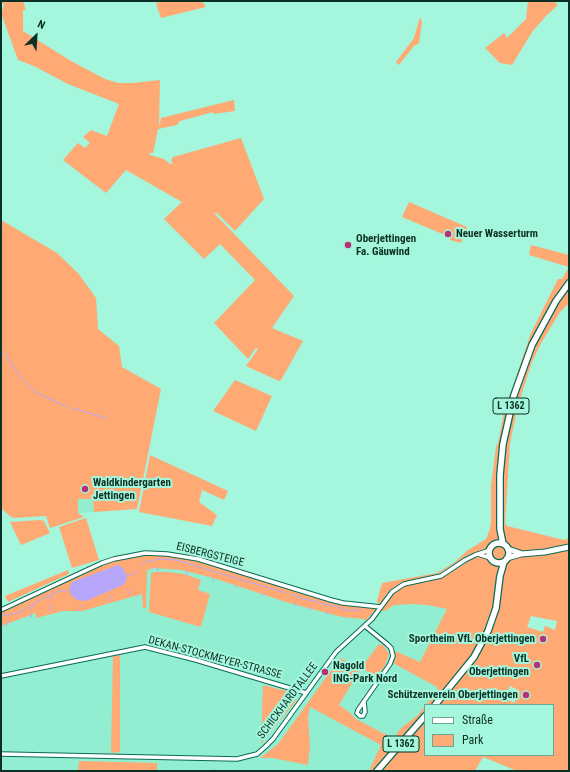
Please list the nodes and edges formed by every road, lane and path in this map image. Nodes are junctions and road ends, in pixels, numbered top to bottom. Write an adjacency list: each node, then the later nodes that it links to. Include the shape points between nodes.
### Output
1 (569, 283): 2 (main road, L 1362, via 532,345 514,395 503,444)
2 (500, 529): 3 (main road, L 1362); 4 (main road, L 1362)
3 (495, 544): 4 (main road); 7 (main road)
4 (503, 544): 6 (main road)
5 (569, 547): 9 (street)
6 (508, 549): 9 (street); 11 (main road)
7 (490, 550): 8 (street, SCHICKHARDTALLEE); 10 (main road)
8 (477, 554): 10 (street); 14 (street, SCHICKHARDTALLEE, via 441,576 404,584 392,592)
9 (521, 554): 11 (street)
10 (490, 558): 12 (main road)
11 (505, 560): 12 (main road); 13 (main road)
12 (496, 562): 13 (main road)
13 (500, 576): 20 (main road, via 497,601 488,631 474,657)
14 (381, 607): 15 (street, EISBERGSTEIGE, via 331,600 198,559 145,553 102,563); 16 (street, SCHICKHARDTALLEE)
15 (1, 610)
16 (365, 626): 18 (street, SCHICKHARDTALLEE, via 336,652); 19 (street, via 391,648 393,656)
17 (1, 676): 18 (street, DEKAN-STOCKMEYER-STRASSE, via 145,646)
18 (306, 693): 22 (street, SCHICKHARDTALLEE, via 265,747 256,754 237,759)
19 (364, 701)
20 (436, 704)
21 (424, 717): 23 (main road, L 1362)
22 (1, 754)
23 (377, 771)

